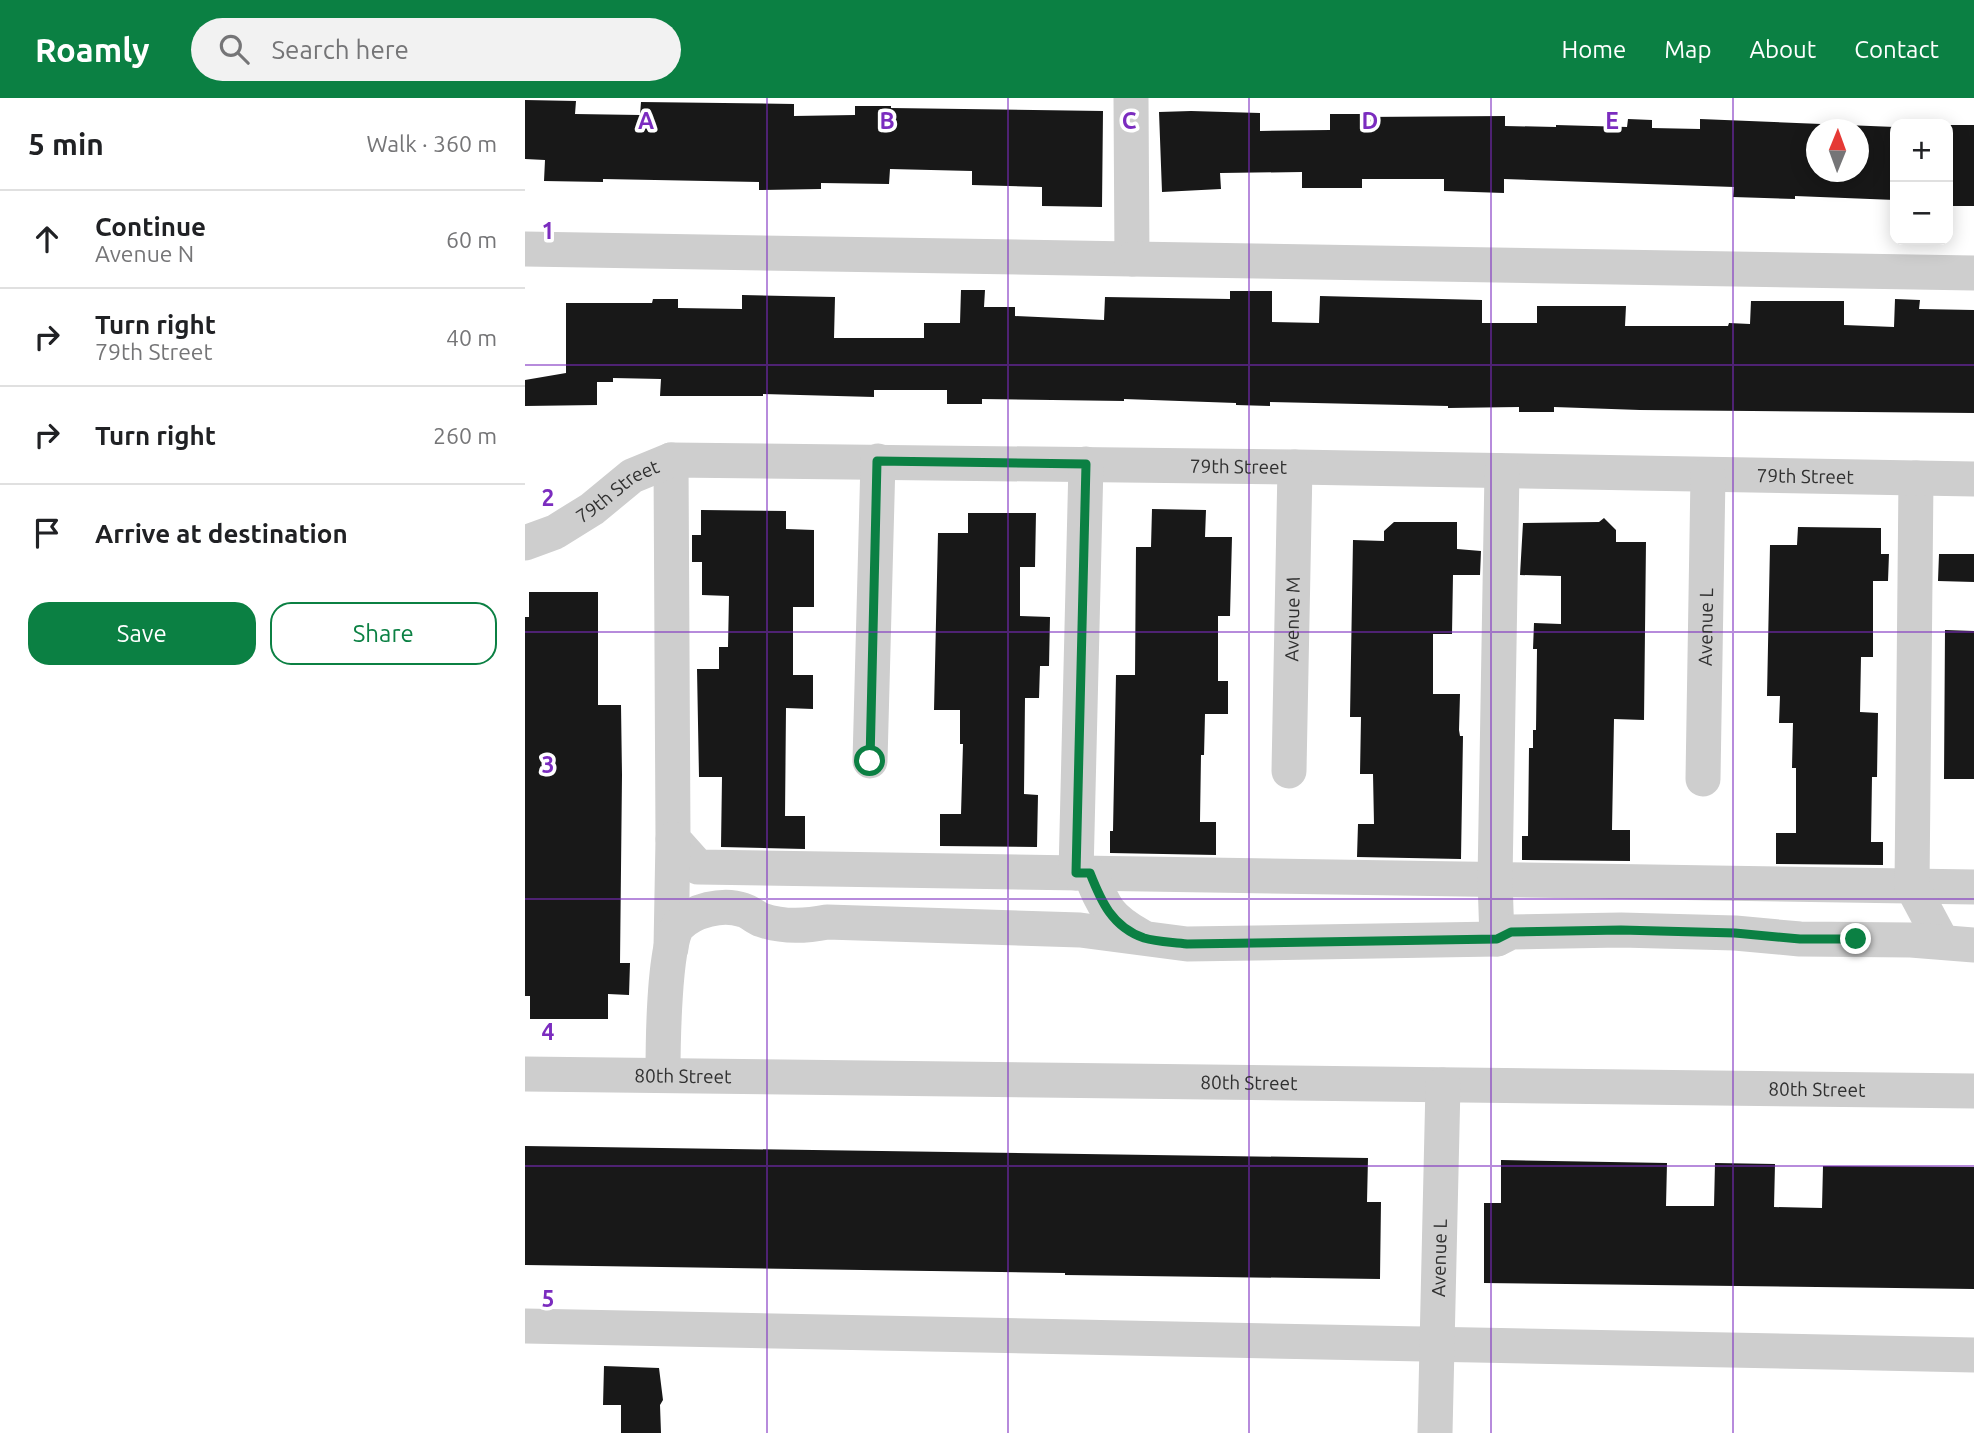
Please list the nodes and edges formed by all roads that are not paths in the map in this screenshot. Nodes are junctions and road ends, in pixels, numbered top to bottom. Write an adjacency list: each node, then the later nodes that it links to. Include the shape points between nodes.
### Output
1 (1131, 98): 3 (street)
2 (525, 249): 3 (street)
3 (1132, 259): 4 (street)
4 (1974, 272)
5 (671, 460): 6 (street, 79th Street); 13 (street, 79th Street, via 632,476 555,533); 17 (street)
6 (877, 461): 7 (street, 79th Street); 14 (street)
7 (1086, 464): 8 (street, 79th Street); 18 (street)
8 (1295, 467): 9 (street, 79th Street); 15 (street, Avenue M)
9 (1502, 471): 10 (street, 79th Street); 19 (street)
10 (1708, 475): 11 (street, 79th Street); 16 (street, Avenue L)
11 (1916, 478): 12 (street, 79th Street); 20 (street)
12 (1974, 479)
13 (525, 543)
14 (870, 761)
15 (1289, 771)
16 (1703, 779)
17 (673, 839): 18 (street, via 698,867); 25 (street)
18 (1083, 873): 19 (street); 22 (street, via 1104,908 1122,926)
19 (1495, 880): 20 (street); 23 (street)
20 (1912, 886): 21 (street); 24 (street)
21 (1974, 887)
22 (1144, 938): 23 (street, via 1187,944); 25 (street, via 1080,930 827,922 810,926 762,920 743,909 719,908 696,912 677,927)
23 (1497, 939): 24 (street, via 1511,932 1621,930)
24 (1958, 944)
25 (670, 952): 27 (street)
26 (525, 1074): 27 (street, 80th Street)
27 (663, 1075): 28 (street, 80th Street)
28 (1443, 1085): 29 (street, 80th Street); 31 (street, Avenue L)
29 (1974, 1091)
30 (525, 1326): 31 (street)
31 (1437, 1344): 32 (street); 33 (street, Avenue L)
32 (1974, 1355)
33 (1435, 1433)

